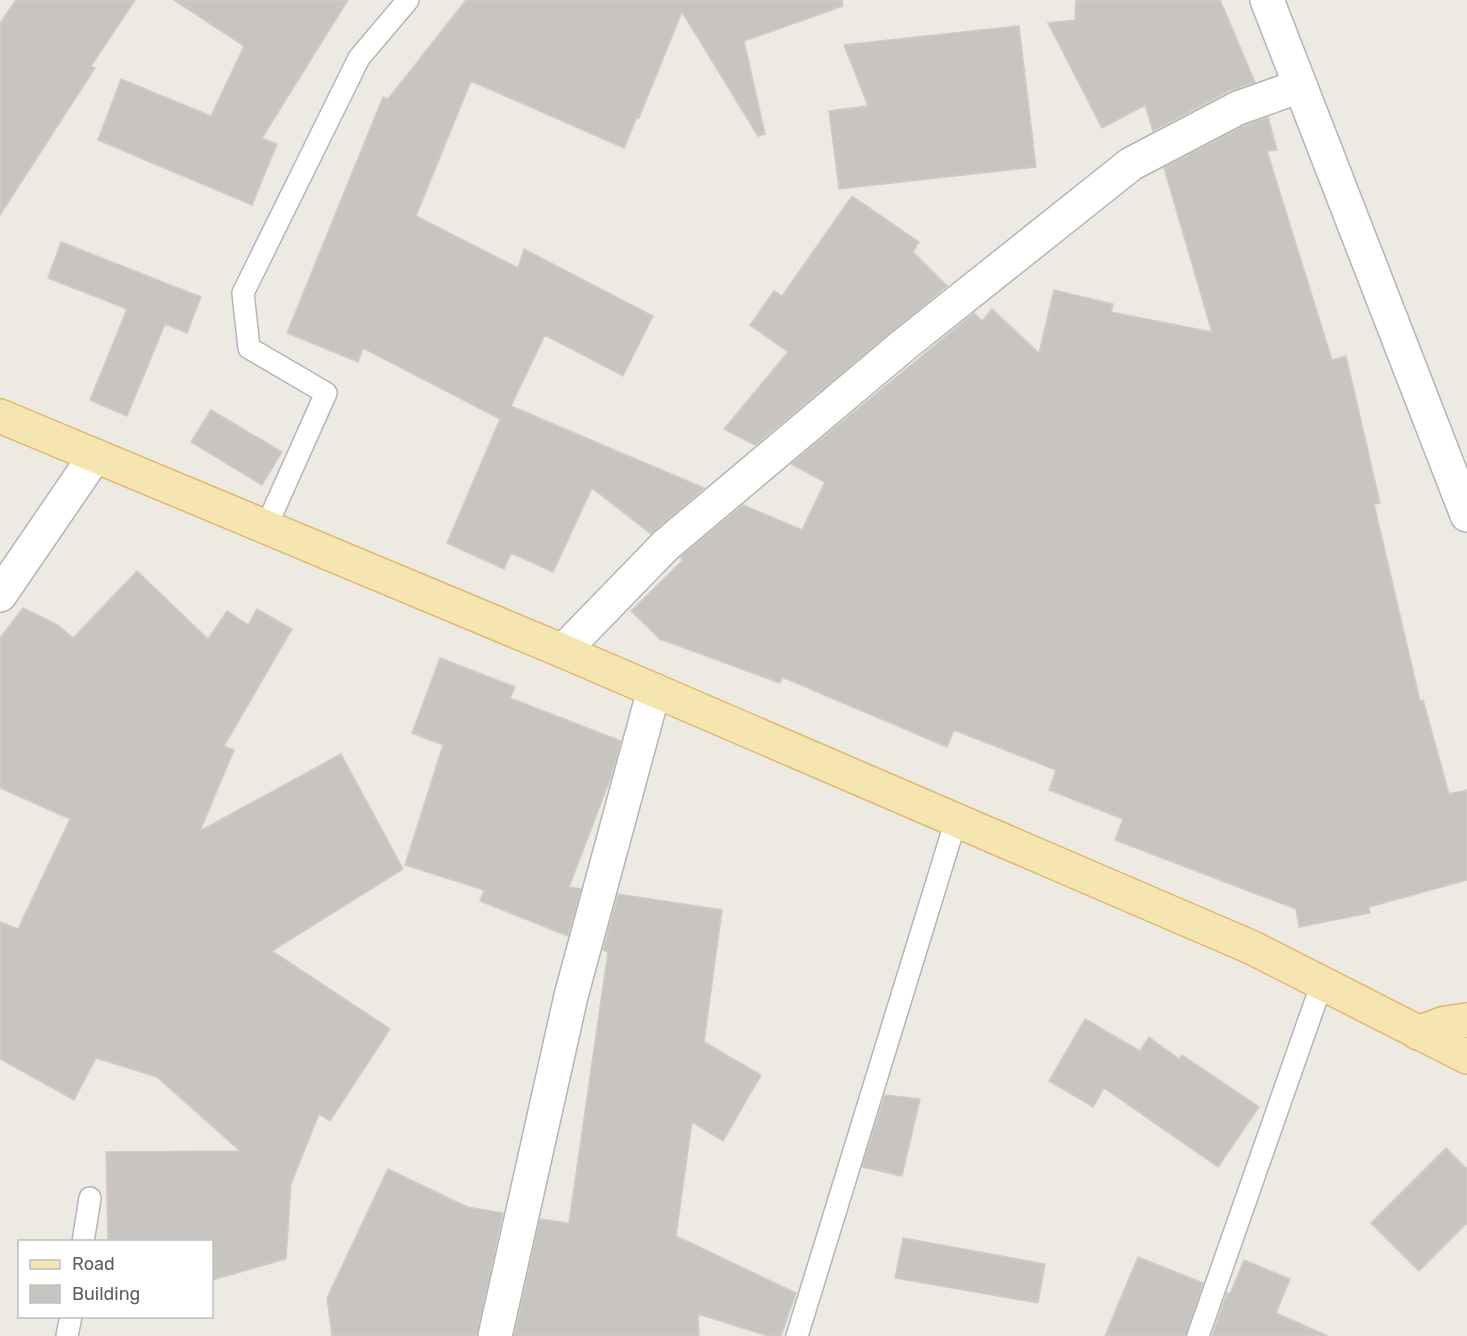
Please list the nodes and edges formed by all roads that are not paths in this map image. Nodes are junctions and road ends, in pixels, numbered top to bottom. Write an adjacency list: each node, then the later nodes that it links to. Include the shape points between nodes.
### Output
1 (408, 0): 7 (lane, via 359,58 243,293 249,348 326,393)
2 (1267, 0): 3 (street)
3 (1300, 86): 6 (street); 9 (street, via 1238,108 1131,164 904,344 666,545)
4 (0, 416): 5 (main road)
5 (95, 456): 7 (main road); 8 (street)
6 (1467, 515)
7 (266, 527): 9 (main road)
8 (0, 595)
9 (563, 651): 10 (main road)
10 (654, 690): 11 (main road); 20 (street, via 571,996)
11 (956, 820): 12 (main road, via 1253,948); 21 (lane)
12 (1322, 983): 14 (main road); 22 (lane)
13 (1467, 1020): 14 (main road)
14 (1418, 1033): 15 (main road)
15 (1467, 1058)
16 (90, 1198): 17 (lane)
17 (83, 1240)
18 (71, 1318): 19 (lane)
19 (67, 1336)
20 (495, 1336)
21 (797, 1336)
22 (1198, 1336)

